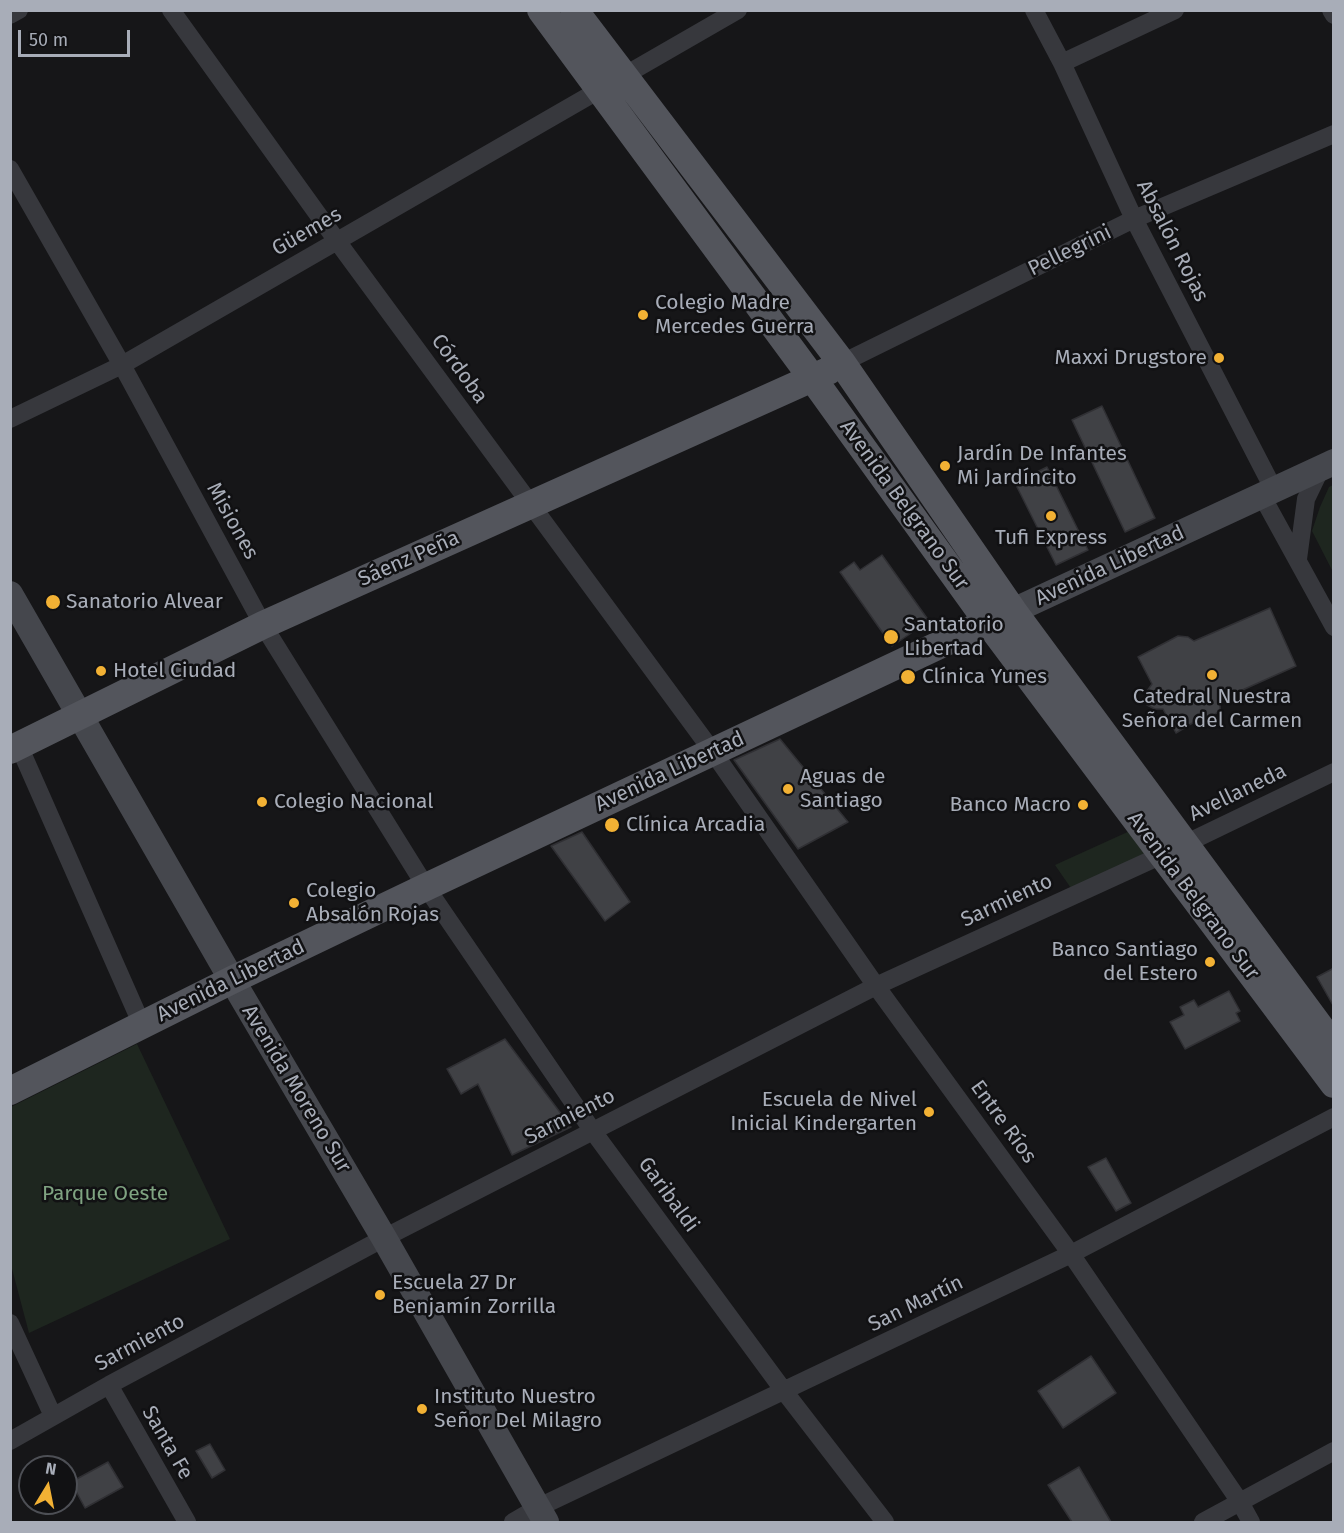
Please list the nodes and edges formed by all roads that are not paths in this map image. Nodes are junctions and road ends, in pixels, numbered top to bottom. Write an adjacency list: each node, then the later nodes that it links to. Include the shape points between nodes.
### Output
1 (19, 10): 9 (street)
2 (171, 10): 16 (street, Córdoba)
3 (541, 10): 12 (main road, Avenida Belgrano Sur)
4 (574, 10): 12 (main road, Avenida Belgrano Sur)
5 (738, 10): 12 (street, Güemes)
6 (1034, 10): 11 (street, Absalón Rojas)
7 (1175, 10): 11 (street)
8 (1331, 10): 10 (street)
9 (10, 15)
10 (1334, 15)
11 (1062, 63): 15 (street, Absalón Rojas)
12 (611, 82): 16 (street, Güemes); 17 (main road, Avenida Belgrano Sur); 19 (main road, Avenida Belgrano Sur)
13 (1334, 134): 15 (street, Pellegrini)
14 (10, 169): 18 (street, Misiones)
15 (1134, 219): 17 (street, Pellegrini); 22 (street, Absalón Rojas)
16 (337, 241): 18 (street, Güemes); 23 (street, Córdoba)
17 (842, 363): 19 (main road, Pellegrini); 26 (main road, Avenida Belgrano Sur)
18 (122, 365): 20 (street, Güemes); 27 (street, Misiones)
19 (813, 379): 23 (main road, Sáenz Peña); 26 (main road, Avenida Belgrano Sur)
20 (10, 419)
21 (1327, 465): 22 (street, Avenida Libertad); 24 (street, via 1306,499)
22 (1268, 493): 24 (street, Absalón Rojas); 26 (street, Avenida Libertad)
23 (531, 505): 27 (main road, Sáenz Peña); 31 (street, Córdoba)
24 (1298, 559): 28 (street, Absalón Rojas)
25 (10, 594): 29 (street, Avenida Moreno Sur)
26 (1000, 616): 31 (main road, Avenida Libertad); 33 (main road, Avenida Belgrano Sur)
27 (263, 625): 29 (main road, Sáenz Peña); 34 (street, Misiones)
28 (1334, 627)
29 (80, 716): 30 (main road, Sáenz Peña); 35 (street, Avenida Moreno Sur)
30 (15, 748): 37 (street)
31 (713, 752): 34 (main road, Avenida Libertad); 36 (street, Entre Ríos)
32 (1334, 772): 33 (street, Avellaneda)
33 (1173, 849): 36 (street, Sarmiento); 38 (main road, Avenida Belgrano Sur); 39 (main road, Avenida Belgrano Sur)
34 (426, 887): 35 (main road, Avenida Libertad); 42 (street, Garibaldi)
35 (232, 980): 37 (main road, Avenida Libertad); 43 (street, Avenida Moreno Sur)
36 (876, 986): 42 (street, Sarmiento); 44 (street, Entre Ríos)
37 (142, 1025): 40 (main road, Avenida Libertad)
38 (1334, 1046)
39 (1334, 1084)
40 (10, 1091)
41 (1334, 1117): 44 (street, San Martín)
42 (592, 1130): 43 (street, Sarmiento); 47 (street, Garibaldi)
43 (384, 1238): 46 (street, Sarmiento); 52 (street, Avenida Moreno Sur)
44 (1071, 1254): 47 (street, San Martín); 51 (street, Entre Ríos)
45 (10, 1323): 48 (street)
46 (109, 1385): 48 (street, Sarmiento); 53 (street, Santa Fe)
47 (784, 1391): 52 (street, San Martín); 55 (street, Garibaldi)
48 (53, 1416): 49 (street, Sarmiento)
49 (10, 1442)
50 (1334, 1451): 51 (street)
51 (1240, 1502): 56 (street); 57 (street, Entre Ríos)
52 (541, 1515): 54 (street, San Martín)
53 (186, 1522)
54 (513, 1522)
55 (885, 1522)
56 (1203, 1522)
57 (1251, 1522)

